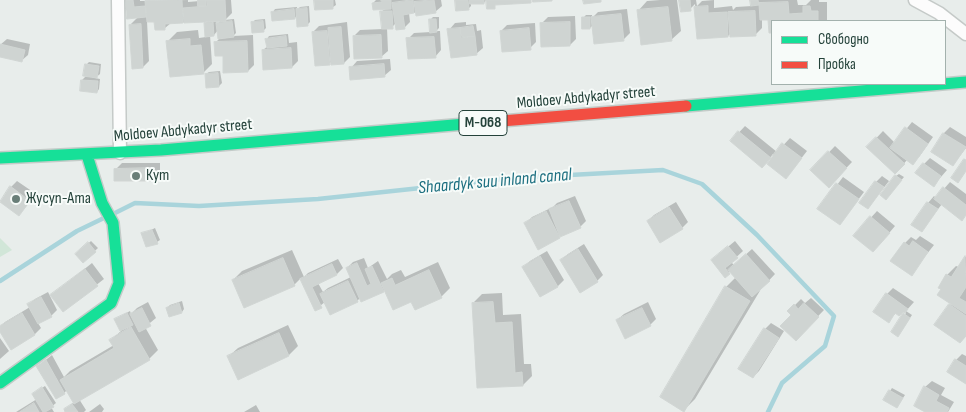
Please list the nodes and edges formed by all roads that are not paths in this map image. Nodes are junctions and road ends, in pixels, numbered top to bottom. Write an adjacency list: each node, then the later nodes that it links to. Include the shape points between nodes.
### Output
1 (118, 0): 8 (street)
2 (915, 0): 3 (street)
3 (938, 6): 4 (street)
4 (966, 34)
5 (966, 82): 6 (main road, Moldoev Abdykadyr street / М-068)
6 (946, 84)
7 (930, 85): 8 (main road, Moldoev Abdykadyr street / М-068)
8 (120, 153): 9 (main road, Moldoev Abdykadyr street / М-068)
9 (87, 155): 10 (main road, Moldoev Abdykadyr street / М-068); 11 (main road, via 102,203 113,223 119,283 111,303)
10 (0, 158)
11 (0, 383)

